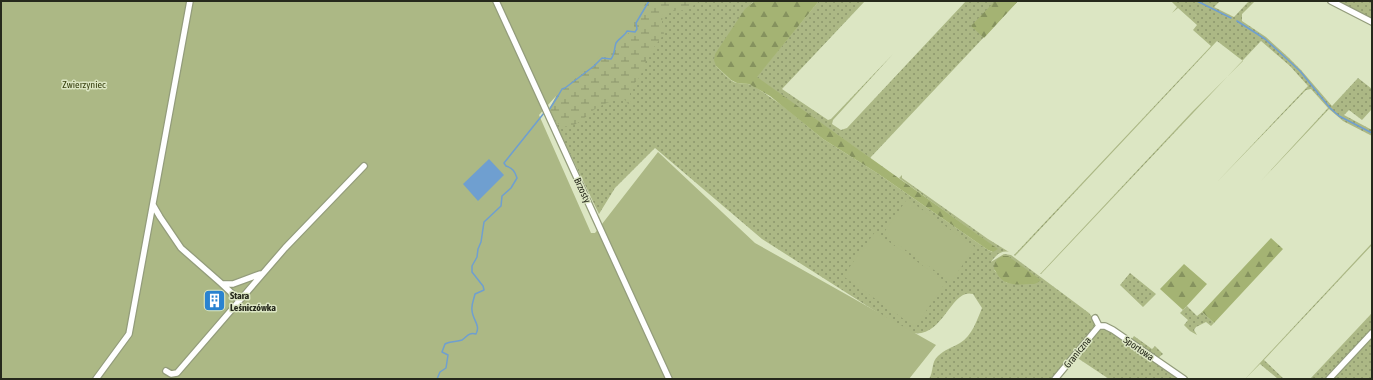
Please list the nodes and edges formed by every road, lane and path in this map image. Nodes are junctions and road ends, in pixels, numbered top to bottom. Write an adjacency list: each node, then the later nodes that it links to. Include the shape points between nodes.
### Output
1 (190, 1): 6 (street)
2 (496, 1): 15 (street, Brzosty)
3 (1331, 1): 4 (street)
4 (1372, 22)
5 (364, 166): 7 (street)
6 (153, 204): 8 (street, via 181,248); 14 (street, via 129,334)
7 (261, 274): 8 (street, via 233,284); 9 (street)
8 (222, 284): 9 (street)
9 (239, 300): 13 (street, via 177,373 171,374)
10 (1095, 318): 11 (street)
11 (1099, 326): 16 (street, Graniczna); 17 (street, Sportowa, via 1113,330)
12 (1372, 333): 18 (street)
13 (166, 371)
14 (96, 379)
15 (669, 379)
16 (1055, 379)
17 (1184, 379)
18 (1329, 379)

